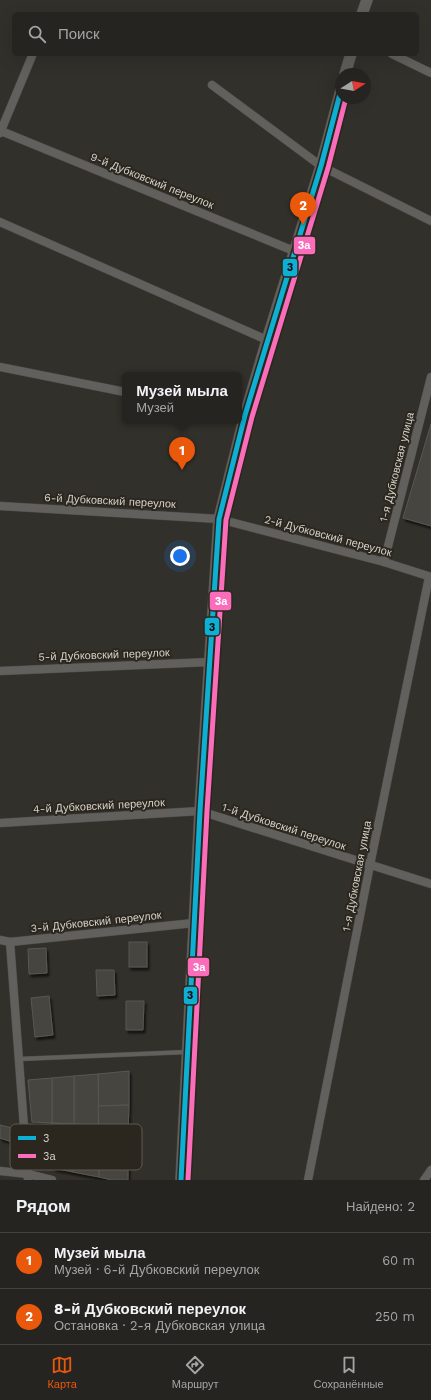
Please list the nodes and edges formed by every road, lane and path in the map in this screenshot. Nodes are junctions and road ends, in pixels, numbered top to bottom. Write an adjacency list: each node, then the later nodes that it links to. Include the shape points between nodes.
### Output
1 (367, 0): 2 (main road)
2 (363, 12)
3 (32, 56): 10 (street)
4 (350, 56): 6 (main road)
5 (396, 56): 7 (street)
6 (347, 68)
7 (431, 73)
8 (212, 86): 11 (street)
9 (337, 104): 11 (main road)
10 (0, 132): 14 (street, 9-й Дубковский переулок)
11 (321, 166): 12 (street); 14 (main road)
12 (431, 221)
13 (0, 222): 15 (street)
14 (294, 251): 15 (main road)
15 (267, 340): 19 (main road)
16 (0, 367): 18 (street)
17 (431, 377): 23 (street, 1-я Дубковская улица)
18 (122, 391)
19 (242, 415)
20 (240, 424): 22 (main road)
21 (0, 506): 22 (street, 6-й Дубковский переулок)
22 (219, 519): 23 (street, 2-й Дубковский переулок); 25 (main road)
23 (384, 562): 24 (street, 2-й Дубковский переулок)
24 (430, 577): 29 (street, 1-я Дубковская улица)
25 (210, 662): 26 (street, 5-й Дубковский переулок); 27 (main road)
26 (0, 671)
27 (200, 811): 28 (street, 4-й Дубковский переулок); 29 (street, 1-й Дубковский переулок); 31 (main road)
28 (0, 823)
29 (370, 865): 30 (street, 1-й Дубковский переулок); 42 (street, 1-я Дубковская улица)
30 (431, 884)
31 (194, 923): 33 (street, 3-й Дубковский переулок); 34 (main road)
32 (0, 940): 33 (street, 3-й Дубковский переулок)
33 (10, 942): 35 (street)
34 (187, 1052): 35 (lane); 41 (main road)
35 (19, 1059): 36 (street)
36 (24, 1124)
37 (431, 1170): 43 (street)
38 (0, 1171): 39 (street)
39 (28, 1177): 40 (street)
40 (52, 1180)
41 (181, 1180)
42 (308, 1180)
43 (424, 1180)

